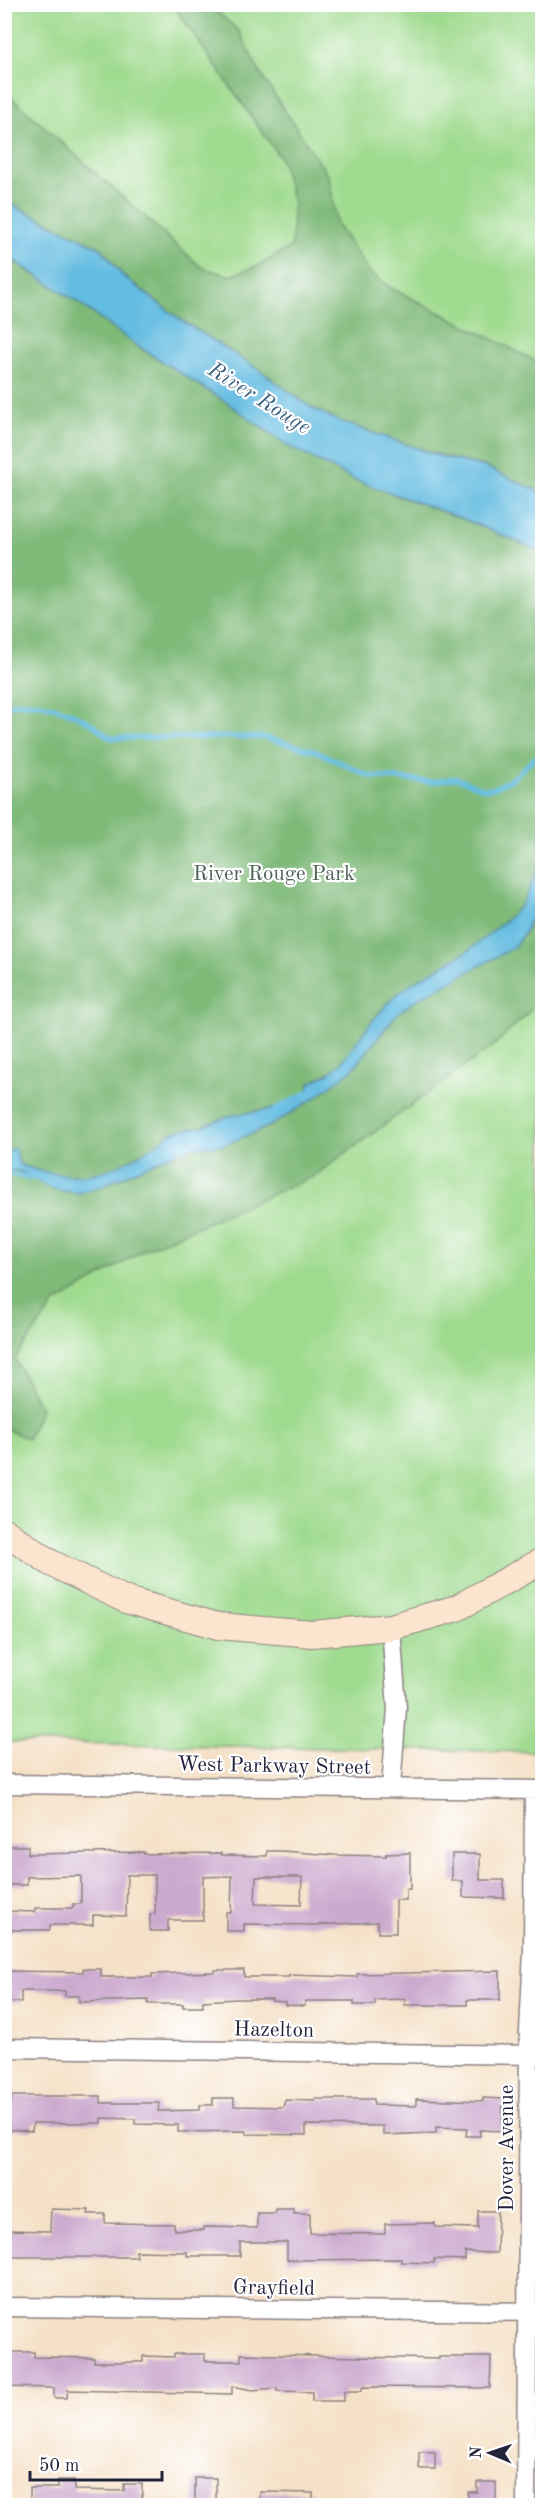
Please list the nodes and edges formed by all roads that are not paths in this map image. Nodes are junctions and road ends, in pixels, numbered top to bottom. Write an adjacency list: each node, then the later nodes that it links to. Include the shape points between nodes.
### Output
1 (4, 1531): 3 (main road, via 51,1563 126,1600 218,1626 312,1634)
2 (543, 1561): 3 (main road, via 457,1608)
3 (392, 1627): 5 (street, via 397,1708)
4 (4, 1784): 5 (street, West Parkway Street)
5 (391, 1788): 6 (street, West Parkway Street)
6 (538, 1790): 8 (street, Dover Avenue, via 533,1950)
7 (4, 2048): 8 (street, Hazelton)
8 (536, 2054): 10 (street, Dover Avenue)
9 (4, 2307): 10 (street, Grayfield)
10 (536, 2312): 11 (street, Dover Avenue)
11 (526, 2505)

